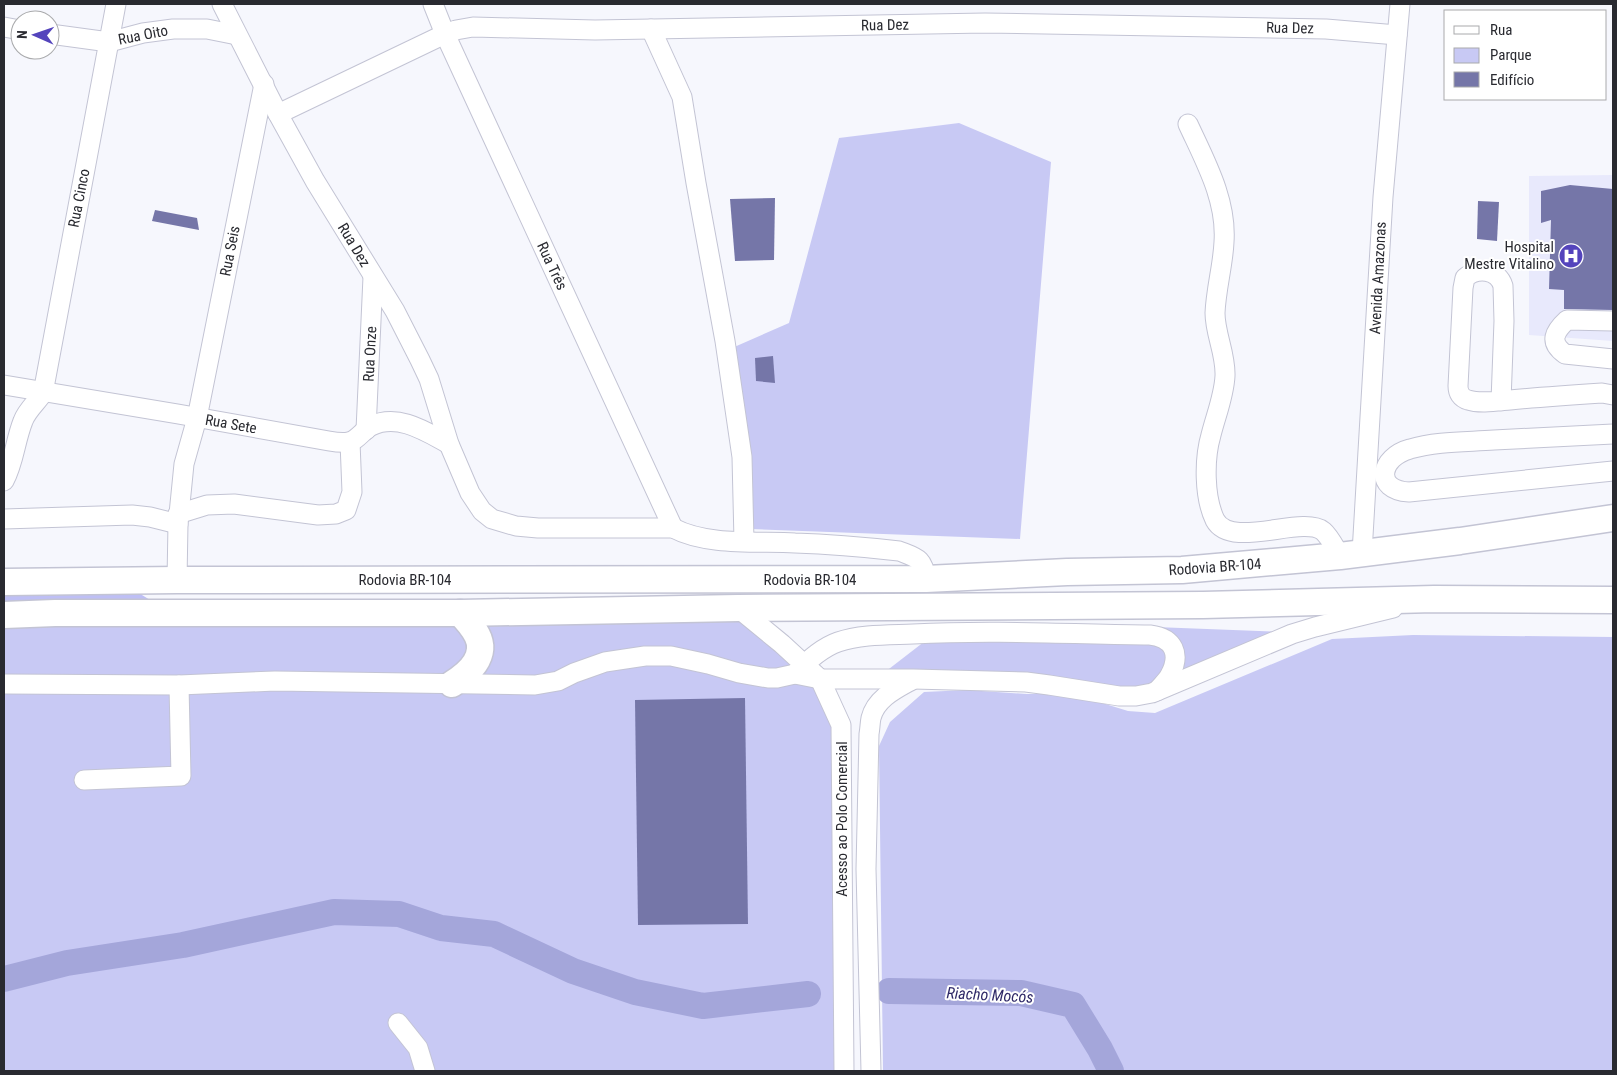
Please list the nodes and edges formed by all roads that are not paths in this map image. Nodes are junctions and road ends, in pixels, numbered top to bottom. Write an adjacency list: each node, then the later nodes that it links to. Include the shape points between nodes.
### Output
1 (116, 4): 10 (street, Rua Cinco)
2 (222, 4): 8 (street, Rua Dez)
3 (433, 4): 6 (street, Rua Três)
4 (1400, 4): 9 (street, Avenida Amazonas)
5 (652, 29): 6 (street, Rua Dez, via 473,27); 9 (street, Rua Dez, via 985,23 1326,28); 32 (street, via 682,97 742,457)
6 (445, 34): 12 (street, Rua Dez); 31 (street, Rua Três)
7 (60, 35): 10 (street, Rua Oito)
8 (237, 35): 10 (street, Rua Oito, via 207,29 172,29); 11 (street, Rua Dez)
9 (1397, 35): 33 (street, Avenida Amazonas)
10 (109, 42): 18 (street, Rua Cinco)
11 (264, 84): 12 (street, Rua Dez); 21 (street, Rua Seis)
12 (278, 114): 14 (street, Rua Dez)
13 (1188, 124): 33 (street, via 1219,196 1224,225 1215,314 1225,376 1206,462 1212,512 1218,525 1229,531 1315,528)
14 (373, 277): 22 (street, Rua Onze); 25 (street, Rua Dez, via 395,311 429,379)
15 (1613, 321): 16 (street, via 1567,320 1556,332 1554,340 1566,354)
16 (1613, 359)
17 (4, 385): 18 (street, Rua Sete)
18 (43, 392): 21 (street, Rua Sete); 27 (street, via 24,419)
19 (1613, 395): 20 (street)
20 (1501, 400): 20 (street, via 1471,401 1462,397 1458,390 1463,288 1466,278 1476,271 1495,274 1503,286)
21 (197, 418): 24 (street, Rua Sete); 30 (street, Rua Seis, via 184,464)
22 (366, 430): 24 (street); 25 (street, via 380,424 400,422)
23 (1613, 434): 26 (street, via 1426,445 1401,452 1388,462 1385,472 1392,488 1409,492)
24 (350, 442): 30 (street, via 352,492 346,510 336,514 318,514 234,504 207,505)
25 (449, 444): 31 (street, Rua Dez, via 470,493 492,519 538,528)
26 (1613, 471)
27 (4, 481)
28 (1613, 518): 33 (highway, Rodovia BR-104)
29 (4, 519): 30 (street, via 132,515)
30 (178, 519): 35 (street, Rua Seis)
31 (673, 528): 32 (street, via 703,539)
32 (744, 541): 34 (street, via 899,551 921,562)
33 (1351, 554): 34 (highway, Rodovia BR-104, via 1182,570)
34 (926, 579): 35 (highway, Rodovia BR-104)
35 (177, 580): 36 (highway, Rodovia BR-104)
36 (4, 582)
37 (1434, 599): 38 (highway, Rodovia BR-104); 39 (highway, Rodovia BR-104, via 1204,605); 48 (street, via 1292,634)
38 (1613, 600)
39 (738, 608): 40 (highway, Rodovia BR-104); 42 (street, Acesso ao Polo Comercial)
40 (460, 613): 41 (highway, Rodovia BR-104); 46 (highway, via 477,634 480,651 469,672)
41 (4, 615)
42 (800, 669): 43 (street, Acesso ao Polo Comercial); 46 (street, via 777,678 758,677 671,656 645,656 605,662 549,683); 48 (street, via 833,644 871,636 949,632 1150,635 1166,639 1175,655 1172,671)
43 (820, 679): 44 (street); 52 (street, Acesso ao Polo Comercial, via 841,724)
44 (913, 679): 48 (street, via 1033,683 1131,697); 53 (street, Acesso ao Polo Comercial, via 890,692 878,704 871,717 869,734 866,869)
45 (4, 684): 47 (street)
46 (452, 684): 47 (street, via 276,682)
47 (179, 685): 49 (street, via 181,776)
48 (1157, 692)
49 (84, 780)
50 (398, 1023): 51 (street, via 418,1048)
51 (425, 1071)
52 (844, 1071)
53 (871, 1071)

